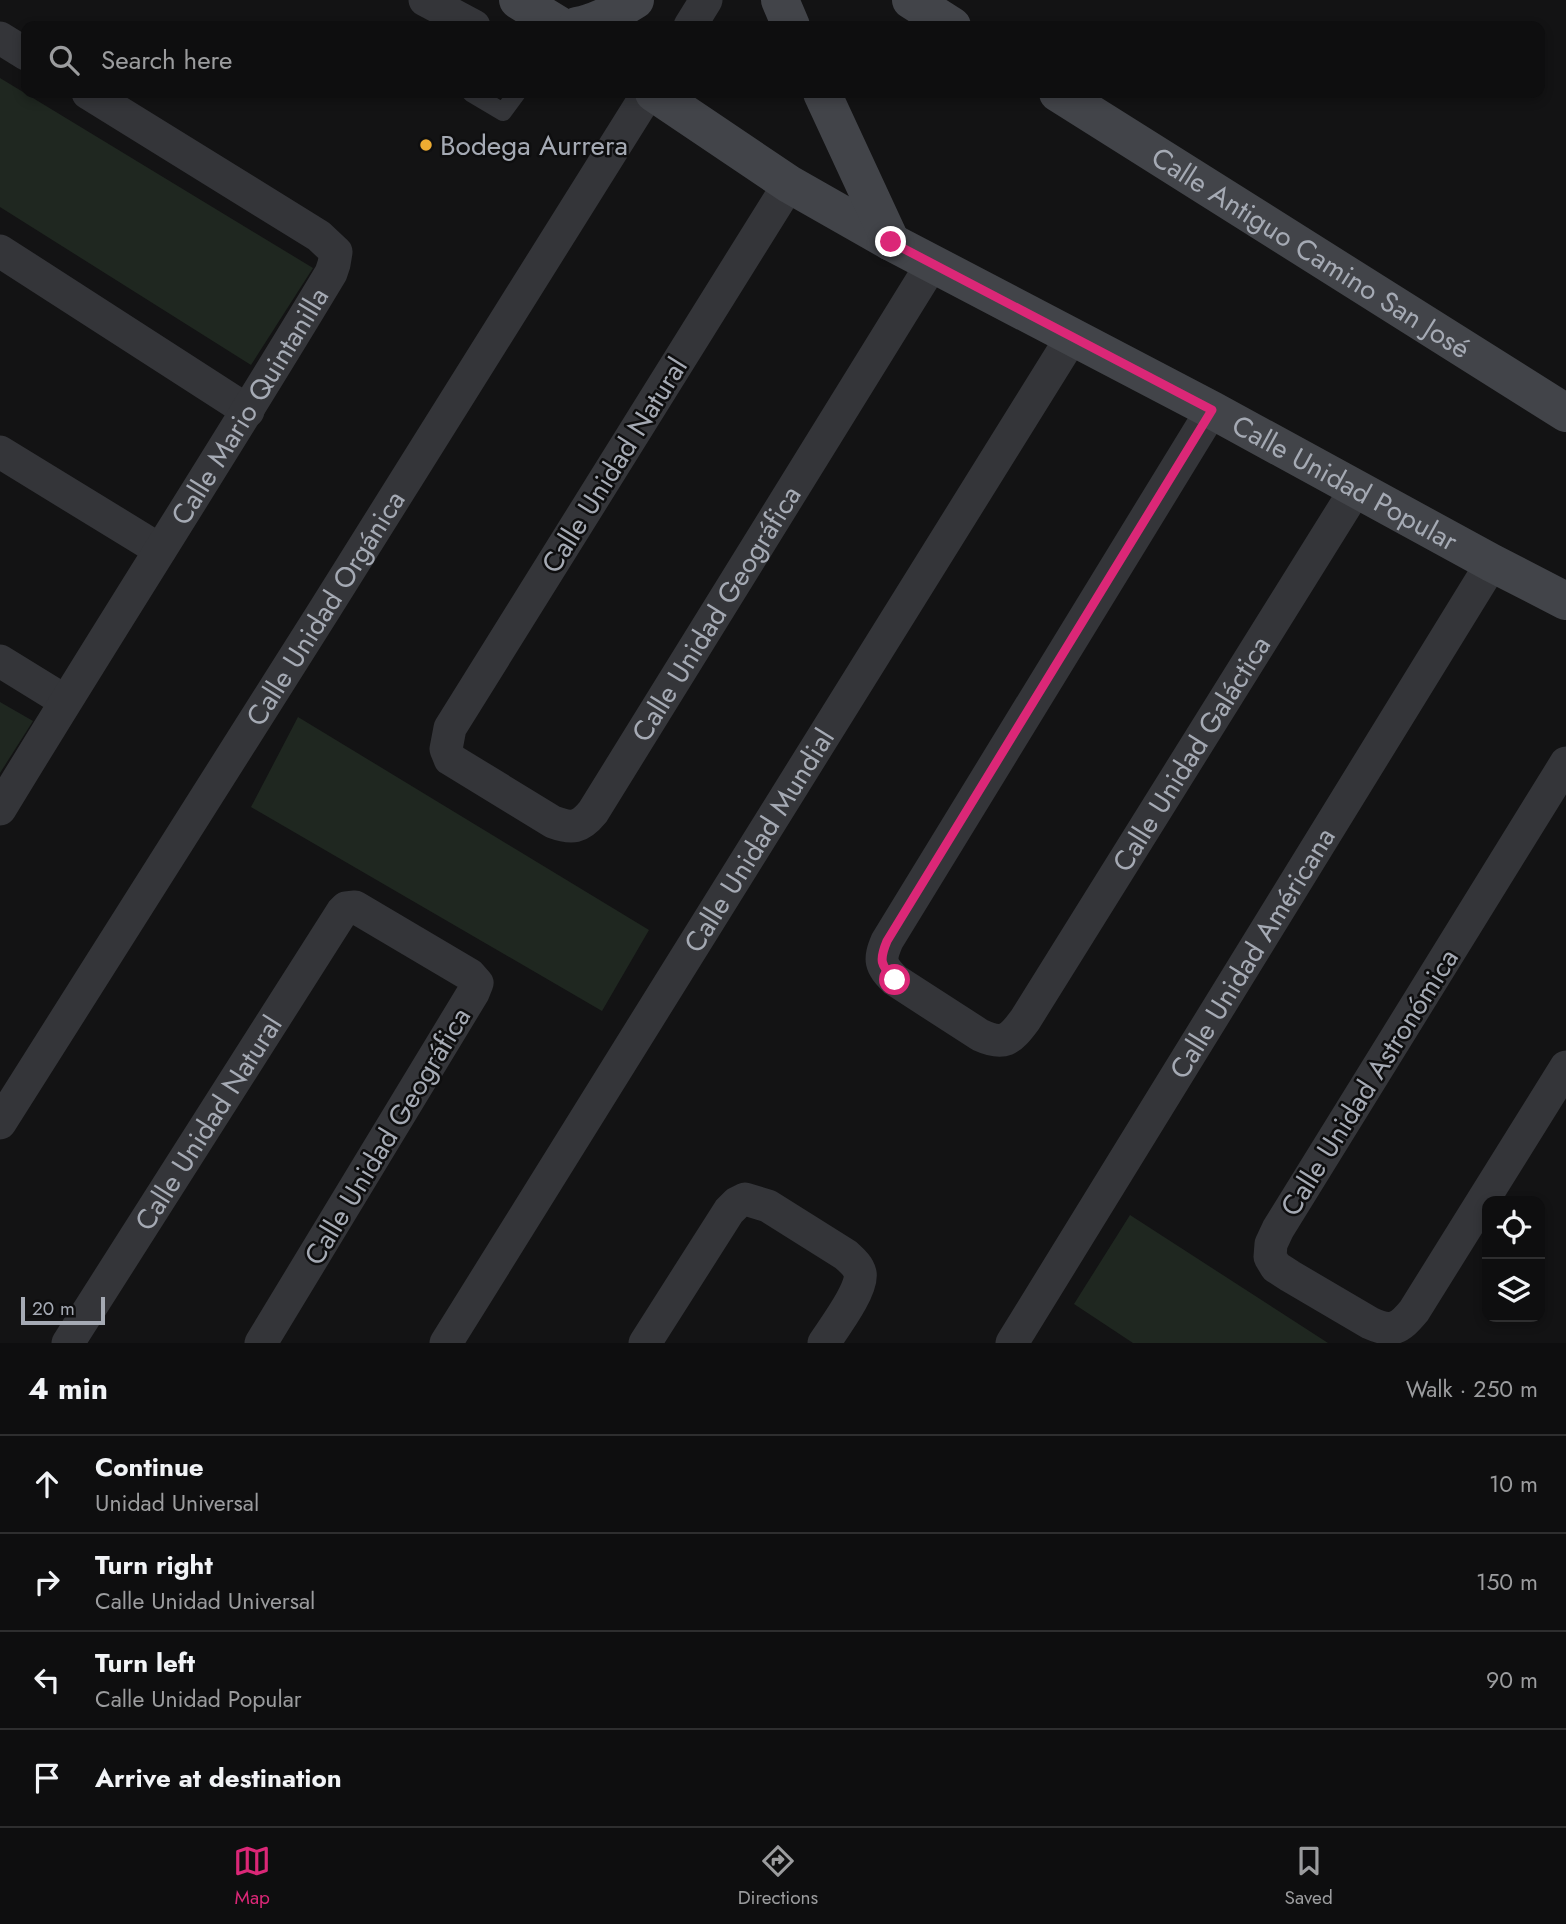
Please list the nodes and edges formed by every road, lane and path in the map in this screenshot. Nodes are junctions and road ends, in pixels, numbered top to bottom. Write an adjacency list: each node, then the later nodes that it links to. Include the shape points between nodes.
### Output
1 (425, 0): 7 (street)
2 (518, 0): 8 (street)
3 (635, 0): 9 (street)
4 (706, 0): 10 (street)
5 (780, 0): 11 (street)
6 (911, 0): 12 (street)
7 (460, 21)
8 (553, 21)
9 (596, 21)
10 (693, 21)
11 (789, 21)
12 (944, 21)
13 (0, 38): 14 (street)
14 (21, 51)
15 (96, 98): 28 (street, Calle Mario Quintanilla, via 319,236 336,252 331,273)
16 (479, 98): 17 (lane, via 503,112)
17 (513, 98)
18 (645, 98): 42 (street, Calle Unidad Orgánica)
19 (660, 98): 22 (street, Calle Unidad Popular)
20 (824, 98): 23 (street)
21 (1066, 98): 29 (street, Calle Antiguo Camino San José)
22 (789, 184): 23 (street, Calle Unidad Popular); 37 (street, Calle Unidad Natural, via 450,729)
23 (891, 242): 25 (street, Calle Unidad Popular)
24 (0, 251): 28 (street)
25 (932, 264): 26 (street, Calle Unidad Popular); 37 (street, Calle Unidad Geográfica, via 585,821 576,826 553,822 450,759)
26 (1072, 337): 27 (street, Calle Unidad Popular); 45 (street, Calle Unidad Mundial)
27 (1212, 410): 31 (street, Calle Unidad Popular); 31 (street, Calle Unidad Galáctica, via 882,953 881,962 895,980 980,1035 1005,1041 1025,1020)
28 (248, 411): 32 (street, Calle Mario Quintanilla)
29 (1566, 413)
30 (0, 452): 32 (street)
31 (1356, 489): 33 (street, Calle Unidad Popular)
32 (160, 550): 36 (street, Calle Mario Quintanilla)
33 (1492, 563): 34 (street, Calle Unidad Popular); 48 (street, Calle Unidad Américana)
34 (1566, 601)
35 (0, 661): 36 (street)
36 (65, 701): 39 (street, Calle Mario Quintanilla)
37 (446, 749)
38 (1566, 763): 41 (street, Calle Unidad Astronómica, via 1278,1229 1270,1257 1276,1267 1370,1323 1384,1329 1404,1323)
39 (0, 809)
40 (351, 906): 43 (street, Calle Unidad Natural, via 335,924); 44 (street, Calle Unidad Geográfica, via 477,983)
41 (1566, 1068)
42 (0, 1123)
43 (68, 1343)
44 (261, 1343)
45 (446, 1343)
46 (645, 1343): 47 (street, via 729,1211 745,1199 768,1206 856,1265 861,1275 858,1288)
47 (824, 1343)
48 (1012, 1343)

